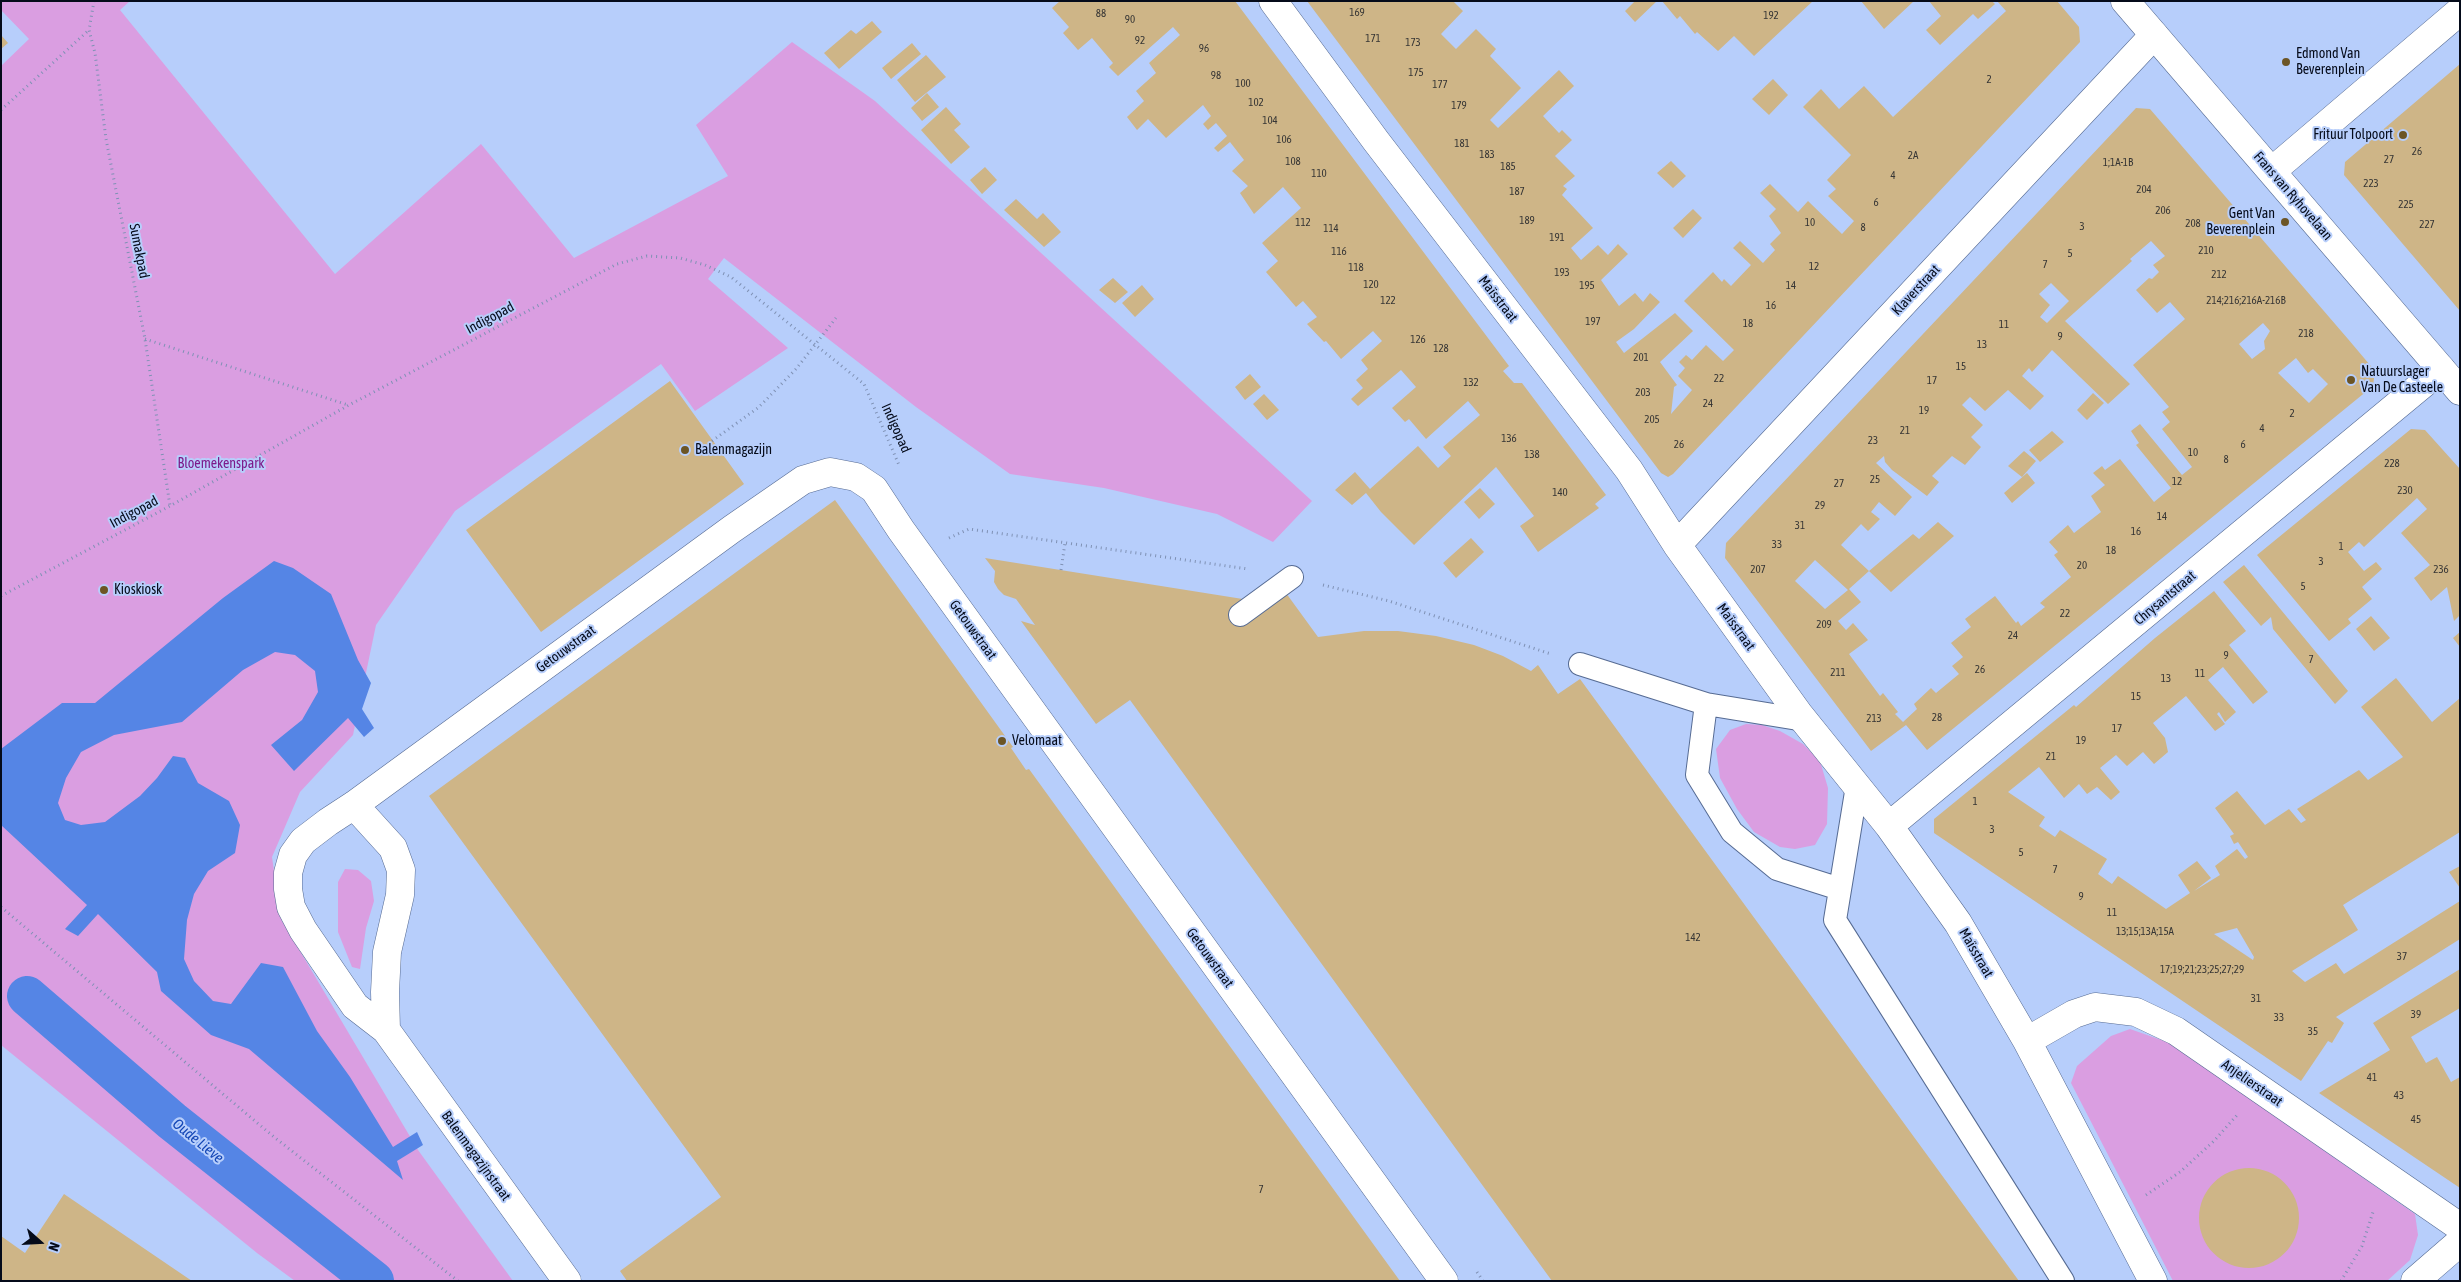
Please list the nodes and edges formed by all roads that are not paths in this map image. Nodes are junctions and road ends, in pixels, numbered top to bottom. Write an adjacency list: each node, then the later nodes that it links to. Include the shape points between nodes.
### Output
1 (1273, 1): 8 (street, Maïsstraat, via 1376,141 1629,470)
2 (2125, 1): 4 (street, Frans van Ryhovelaan)
3 (2460, 11): 5 (street)
4 (2154, 35): 5 (street, Frans van Ryhovelaan); 8 (street, Klaverstraat)
5 (2272, 171): 6 (street, Frans van Ryhovelaan)
6 (2441, 370): 7 (street, Frans van Ryhovelaan); 16 (street, Chrysantstraat)
7 (2460, 391)
8 (1677, 545): 13 (street, Maïsstraat)
9 (1292, 577): 10 (lane)
10 (1240, 615)
11 (1580, 664): 12 (lane)
12 (1706, 704): 13 (lane); 17 (lane, via 1697,775 1732,832 1777,869)
13 (1804, 720): 14 (street, Maïsstraat)
14 (1857, 786): 16 (street, Maïsstraat); 17 (lane)
15 (354, 805): 18 (street, via 393,848 401,870 400,895 387,952); 18 (street, Getouwstraat, via 303,841 293,855 288,889 291,907 303,930 354,1006); 23 (street, Getouwstraat, via 598,625 803,480 830,472 856,477 874,489)
16 (1889, 826): 19 (street, Maïsstraat, via 1958,922)
17 (1840, 889): 24 (lane, via 1835,920)
18 (386, 1030): 22 (street, Balenmagazijnstraat)
19 (2027, 1041): 20 (street, Anjelierstraat, via 2074,1014 2095,1007 2136,1012 2176,1031); 25 (street, Maïsstraat)
20 (2460, 1227)
21 (2460, 1242): 26 (street)
22 (567, 1281)
23 (1444, 1281)
24 (2063, 1281)
25 (2153, 1281)
26 (2415, 1281)

